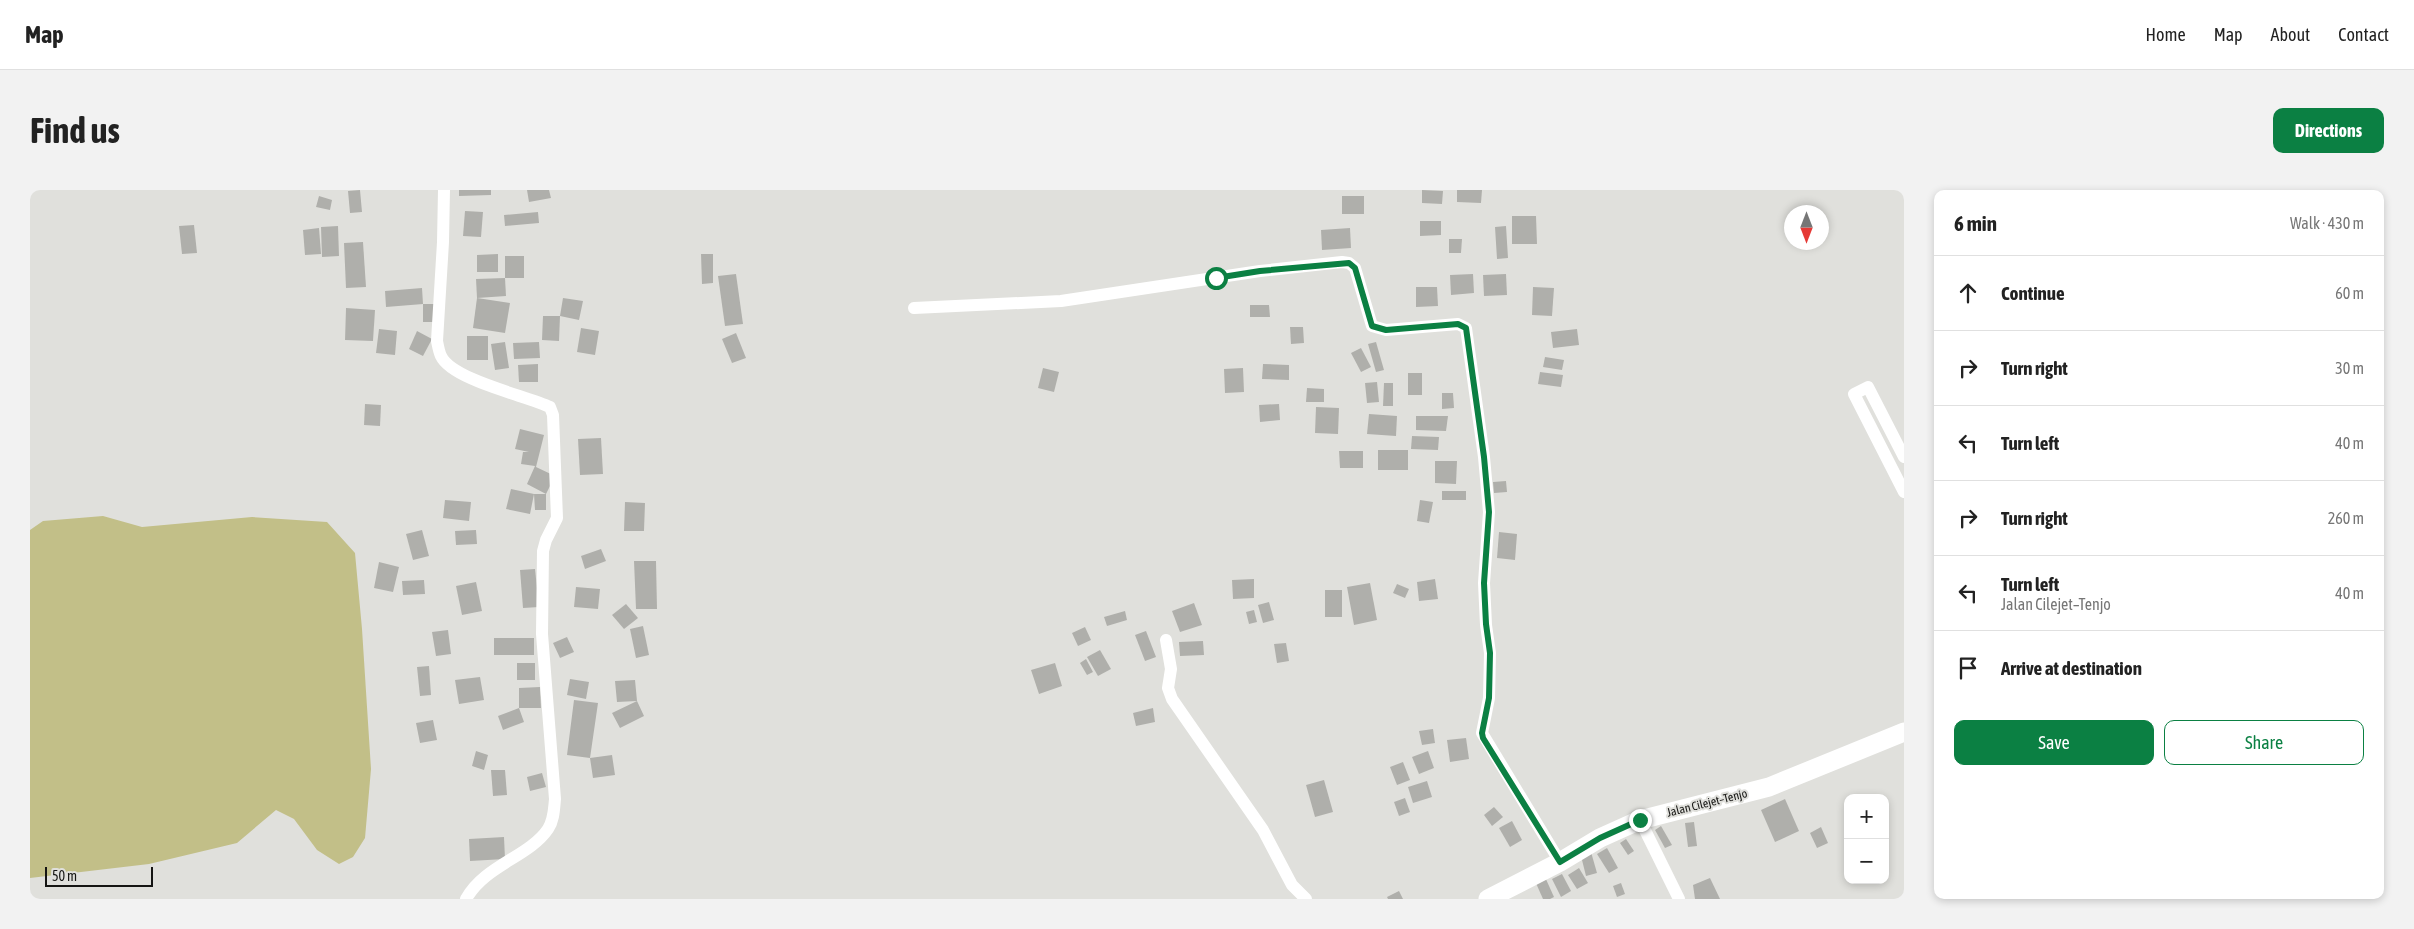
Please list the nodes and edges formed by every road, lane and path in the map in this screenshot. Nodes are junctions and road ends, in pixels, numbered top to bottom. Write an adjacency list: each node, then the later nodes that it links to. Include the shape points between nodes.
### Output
1 (444, 190): 11 (street, via 437,341 442,357 447,364 489,386 550,407 558,507 555,525 543,551 542,634 555,799 553,817 539,839 482,879)
2 (914, 308): 10 (street, via 1061,301 1342,262 1355,268 1372,326 1386,330 1458,324 1466,328 1489,512 1484,583 1490,653 1489,698 1482,733)
3 (1893, 436): 4 (street); 4 (street, via 1868,387 1854,394); 5 (street)
4 (1880, 443): 6 (street)
5 (1904, 457)
6 (1904, 492)
7 (1166, 640): 12 (street, via 1171,669 1168,688 1172,699 1263,830 1292,886)
8 (1904, 732): 9 (main road, Jalan Cilejet–Tenjo, via 1769,787)
9 (1640, 820): 10 (main road, Jalan Cilejet–Tenjo, via 1600,838); 14 (street)
10 (1560, 862): 13 (main road, Jalan Cilejet–Tenjo)
11 (466, 899)
12 (1306, 899)
13 (1488, 899)
14 (1679, 899)

